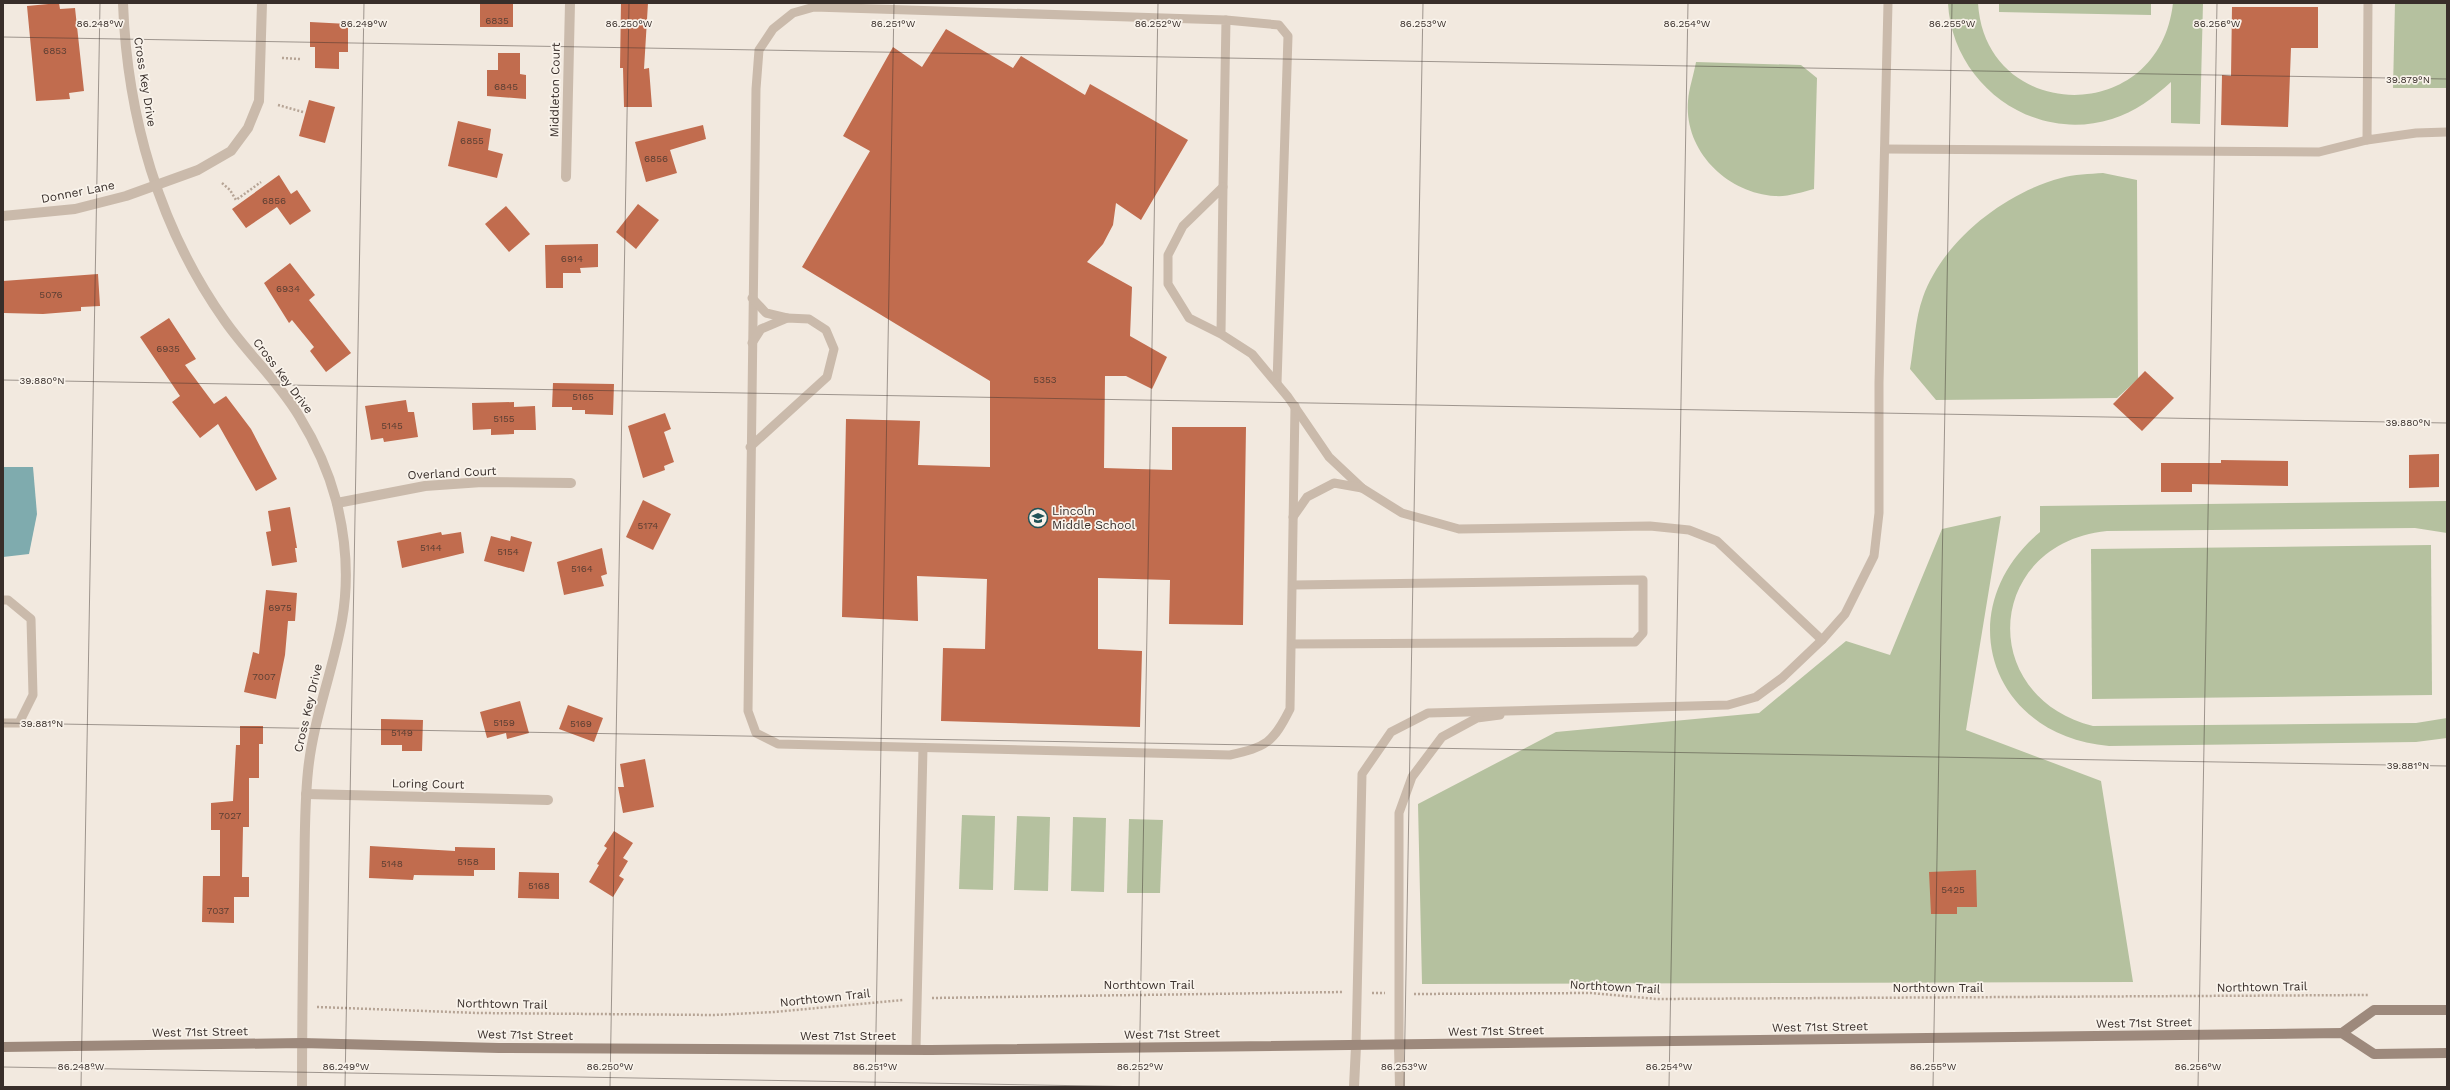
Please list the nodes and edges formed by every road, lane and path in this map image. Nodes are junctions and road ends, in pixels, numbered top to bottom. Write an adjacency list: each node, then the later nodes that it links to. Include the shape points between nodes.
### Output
1 (124, 3): 17 (street, Cross Key Drive, via 131,90 141,135)
2 (262, 3): 17 (street, Donner Lane, via 260,92 248,128 231,151 223,157 198,170)
3 (570, 3): 14 (street, Middleton Court)
4 (1888, 3): 13 (lane)
5 (2368, 3): 12 (lane)
6 (1226, 20): 18 (lane); 20 (lane, via 814,7 793,13 772,29 760,50 756,89); 24 (lane, via 1279,25 1288,36)
7 (282, 58): 8 (path)
8 (300, 59)
9 (278, 105): 10 (path)
10 (303, 112)
11 (2447, 132): 12 (lane, via 2416,133)
12 (2367, 140): 13 (lane, via 2319,152)
13 (1884, 149): 33 (lane, via 1879,513 1874,556 1845,614)
14 (566, 176)
15 (261, 182): 16 (path, via 236,200)
16 (222, 183)
17 (157, 184): 19 (street, Donner Lane, via 130,195 75,209); 29 (street, Cross Key Drive, via 178,240 205,289 226,323 294,408 325,467)
18 (1223, 187): 22 (lane); 22 (lane, via 1183,226 1168,255 1168,284 1189,318)
19 (3, 216)
20 (752, 298): 21 (lane, via 766,313); 23 (lane)
21 (787, 318): 23 (lane, via 761,329); 26 (lane, via 809,318 826,330 834,349 827,377)
22 (1221, 334): 24 (lane, via 1252,354)
23 (752, 344): 26 (lane)
24 (1277, 383): 25 (lane)
25 (1295, 406): 28 (lane, via 1329,457); 30 (lane)
26 (750, 447): 37 (lane, via 748,711 756,732 778,744)
27 (571, 483): 29 (street, Overland Court, via 482,482 424,486)
28 (1362, 488): 30 (lane, via 1334,483 1307,497); 33 (lane, via 1402,513 1459,529 1650,526 1689,530 1717,541)
29 (337, 503): 38 (street, Cross Key Drive, via 345,561 344,609 314,735)
30 (1293, 517): 31 (lane)
31 (1293, 585): 34 (lane); 34 (lane, via 1643,580 1643,633 1635,642)
32 (3, 600): 36 (lane, via 8,600 31,618 34,695 19,723)
33 (1822, 640): 35 (lane, via 1782,678 1756,697 1728,705)
34 (1292, 644): 37 (lane, via 1290,709 1278,733 1257,749 1230,755)
35 (1537, 709): 40 (lane, via 1428,713 1391,732 1362,774); 41 (lane, via 1477,718 1442,737 1412,777 1399,813)
36 (3, 723)
37 (923, 748): 43 (lane)
38 (306, 794): 39 (street, Loring Court); 47 (street, Cross Key Drive)
39 (548, 800)
40 (1357, 993): 41 (path, Northtown Trail); 43 (path, Northtown Trail, via 1329,991); 49 (lane)
41 (1399, 993): 42 (path, Northtown Trail, via 1591,993 1657,999); 48 (lane)
42 (2375, 995)
43 (917, 998): 44 (path, Northtown Trail, via 774,1012 714,1015 478,1013); 51 (lane)
44 (323, 1007)
45 (2447, 1010): 46 (main road, via 2374,1010)
46 (2342, 1033): 48 (main road, West 71st Street); 52 (main road, via 2374,1054)
47 (302, 1043): 50 (main road, West 71st Street); 51 (main road, West 71st Street, via 506,1048); 53 (street, Cross Key Drive)
48 (1399, 1045): 49 (main road, West 71st Street); 55 (street)
49 (1356, 1046): 51 (main road, West 71st Street); 54 (street)
50 (3, 1047)
51 (916, 1049)
52 (2447, 1053)
53 (302, 1087)
54 (1354, 1087)
55 (1400, 1087)

